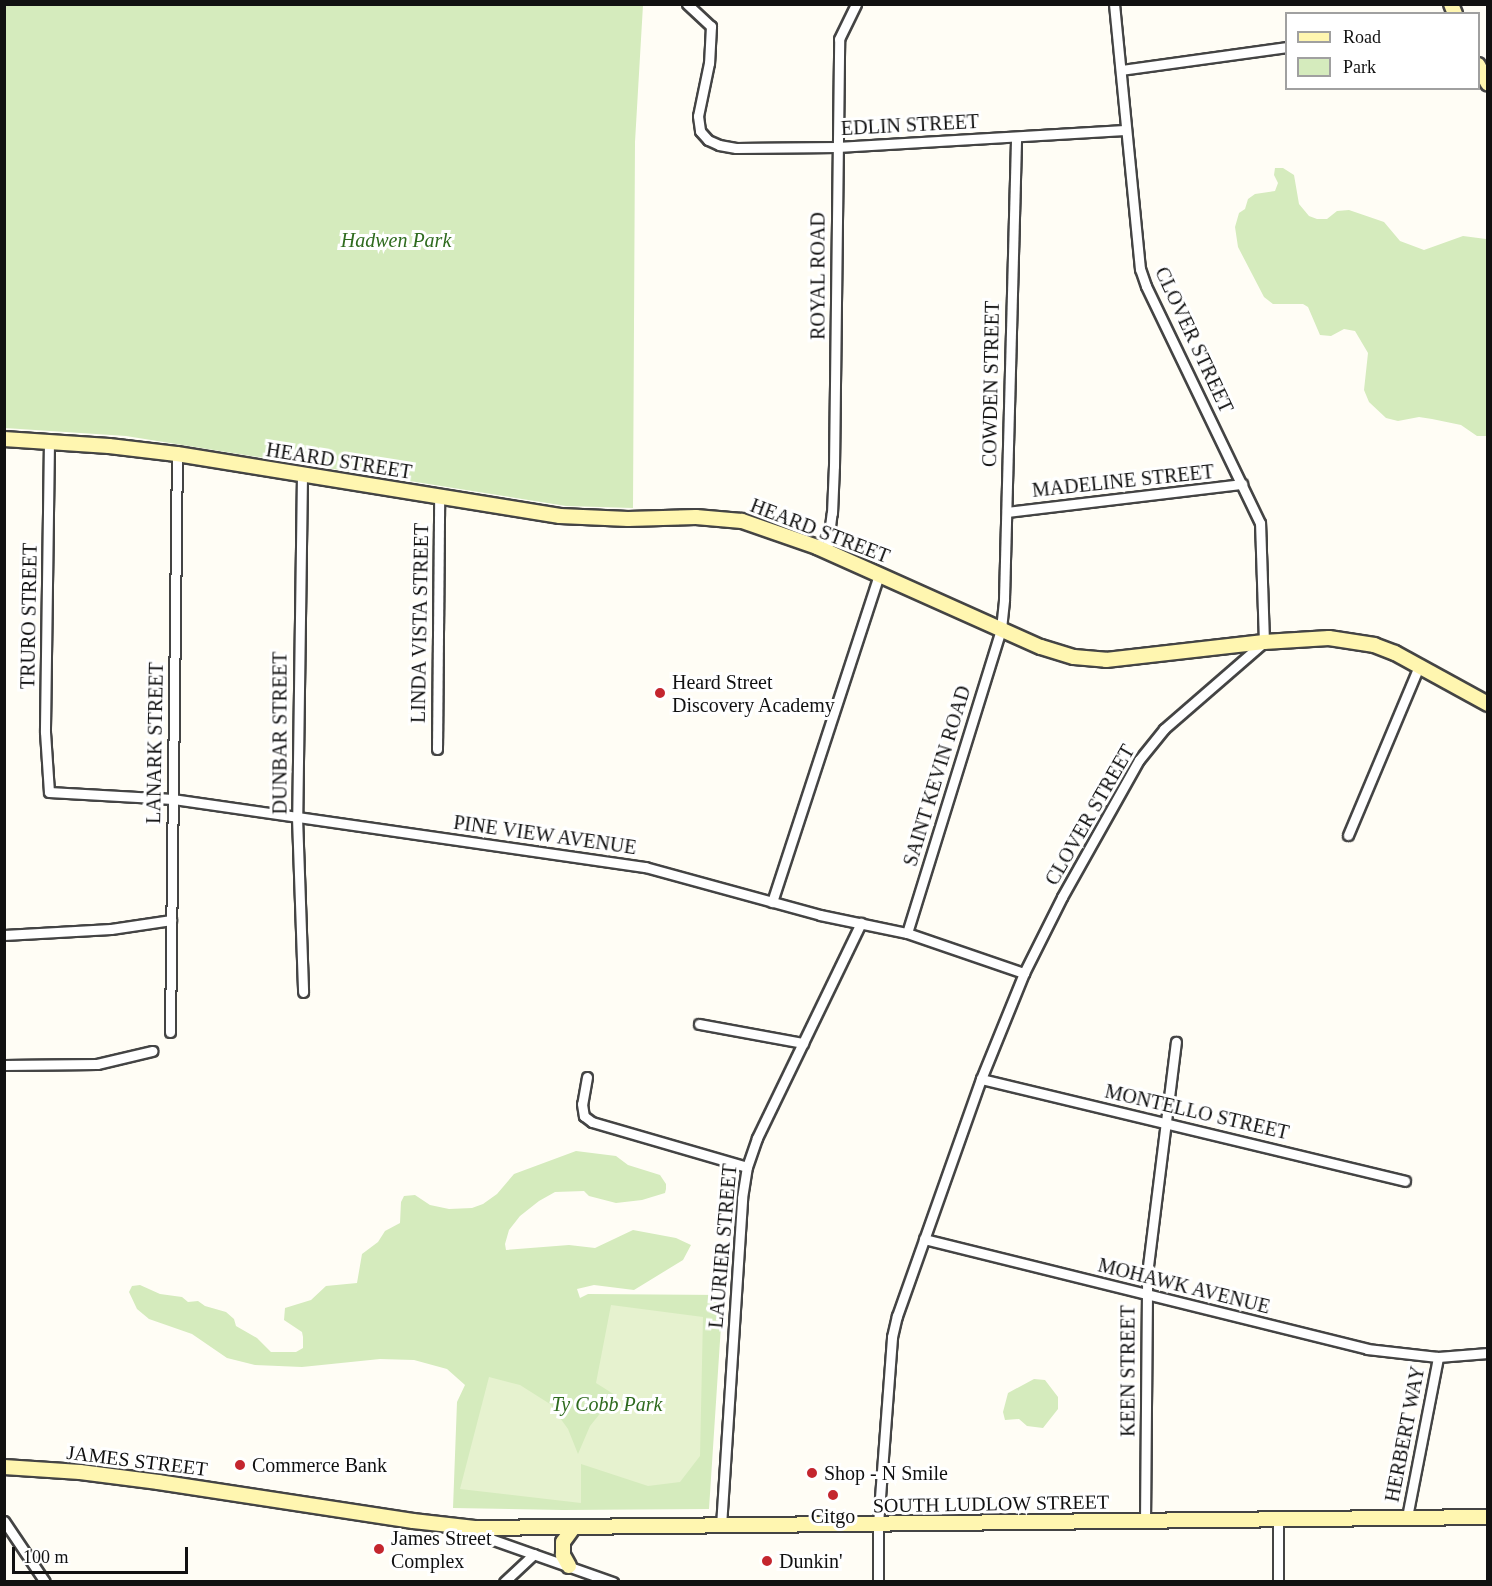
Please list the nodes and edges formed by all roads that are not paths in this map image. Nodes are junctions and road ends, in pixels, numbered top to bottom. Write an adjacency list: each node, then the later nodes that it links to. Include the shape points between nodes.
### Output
1 (687, 4): 10 (street, EDLIN STREET, via 711,26 709,63 698,116 702,134 719,145 736,148)
2 (856, 4): 10 (street, ROYAL ROAD, via 839,39)
3 (1114, 4): 6 (street, CLOVER STREET)
4 (1285, 47): 6 (street)
5 (1480, 67): 7 (street)
6 (1121, 70): 8 (street, CLOVER STREET)
7 (1488, 84)
8 (1124, 130): 9 (street, EDLIN STREET); 15 (street, CLOVER STREET, via 1140,269)
9 (1016, 138): 10 (street, EDLIN STREET); 17 (street, COWDEN STREET)
10 (837, 147): 18 (street, ROYAL ROAD, via 834,466)
11 (4, 439): 12 (street, HEARD STREET)
12 (50, 441): 13 (street, HEARD STREET); 25 (street, TRURO STREET, via 45,732)
13 (177, 454): 14 (street, HEARD STREET); 26 (street, LANARK STREET)
14 (302, 475): 16 (street, HEARD STREET); 27 (street, DUNBAR STREET)
15 (1242, 484): 17 (street, MADELINE STREET); 21 (street, CLOVER STREET, via 1260,523)
16 (439, 497): 18 (street, HEARD STREET, via 560,516 742,521); 24 (street, LINDA VISTA STREET)
17 (1007, 512): 20 (street, COWDEN STREET)
18 (826, 551): 19 (street, HEARD STREET)
19 (879, 574): 20 (street, HEARD STREET); 29 (street)
20 (1001, 629): 21 (street, HEARD STREET, via 1041,647 1090,659); 32 (street, SAINT KEVIN ROAD)
21 (1264, 642): 22 (street, HEARD STREET, via 1329,638 1384,649); 34 (street, CLOVER STREET, via 1164,729 1139,760)
22 (1419, 666): 23 (street, HEARD STREET); 28 (street)
23 (1488, 704)
24 (437, 749)
25 (49, 792): 26 (street, PINE VIEW AVENUE)
26 (173, 800): 27 (street, PINE VIEW AVENUE); 30 (street, LANARK STREET)
27 (297, 817): 29 (street, PINE VIEW AVENUE, via 645,867); 35 (street, DUNBAR STREET)
28 (1348, 835)
29 (772, 902): 31 (street, PINE VIEW AVENUE)
30 (171, 920): 33 (street); 37 (street, LANARK STREET)
31 (861, 923): 32 (street, PINE VIEW AVENUE); 39 (street, LAURIER STREET)
32 (907, 933): 34 (street, PINE VIEW AVENUE)
33 (4, 935)
34 (1024, 972): 43 (street, CLOVER STREET)
35 (303, 992)
36 (699, 1024): 39 (street)
37 (170, 1032)
38 (1176, 1042): 44 (street, KEEN STREET)
39 (803, 1043): 45 (street, LAURIER STREET)
40 (152, 1051): 41 (street, via 97,1064)
41 (4, 1065)
42 (587, 1077): 45 (street, via 582,1104 584,1116 592,1122)
43 (981, 1079): 44 (street, MONTELLO STREET); 47 (street, CLOVER STREET)
44 (1166, 1123): 46 (street, MONTELLO STREET); 48 (street, KEEN STREET)
45 (747, 1167): 58 (street, LAURIER STREET)
46 (1405, 1181)
47 (924, 1239): 48 (street, MOHAWK AVENUE); 57 (street, CLOVER STREET, via 892,1337)
48 (1146, 1295): 50 (street, MOHAWK AVENUE, via 1366,1349); 56 (street, KEEN STREET)
49 (1488, 1353): 50 (street, MOHAWK AVENUE)
50 (1438, 1357): 52 (street, HERBERT WAY)
51 (4, 1467): 59 (street, JAMES STREET, via 158,1482)
52 (1407, 1517): 53 (street, SOUTH LUDLOW STREET); 54 (street, SOUTH LUDLOW STREET)
53 (1488, 1517)
54 (1278, 1518): 56 (street, SOUTH LUDLOW STREET); 67 (street)
55 (4, 1521): 63 (street)
56 (1145, 1522): 57 (street, SOUTH LUDLOW STREET)
57 (878, 1524): 58 (street, SOUTH LUDLOW STREET); 66 (street, CLOVER STREET)
58 (721, 1526): 60 (street, SOUTH LUDLOW STREET)
59 (456, 1527): 60 (street, SOUTH LUDLOW STREET); 61 (street, JAMES STREET)
60 (573, 1528): 62 (street, via 563,1542 563,1556)
61 (534, 1554): 62 (street, JAMES STREET); 64 (street)
62 (569, 1566): 65 (street, JAMES STREET)
63 (45, 1581)
64 (504, 1581)
65 (613, 1581)
66 (878, 1581)
67 (1278, 1581)

